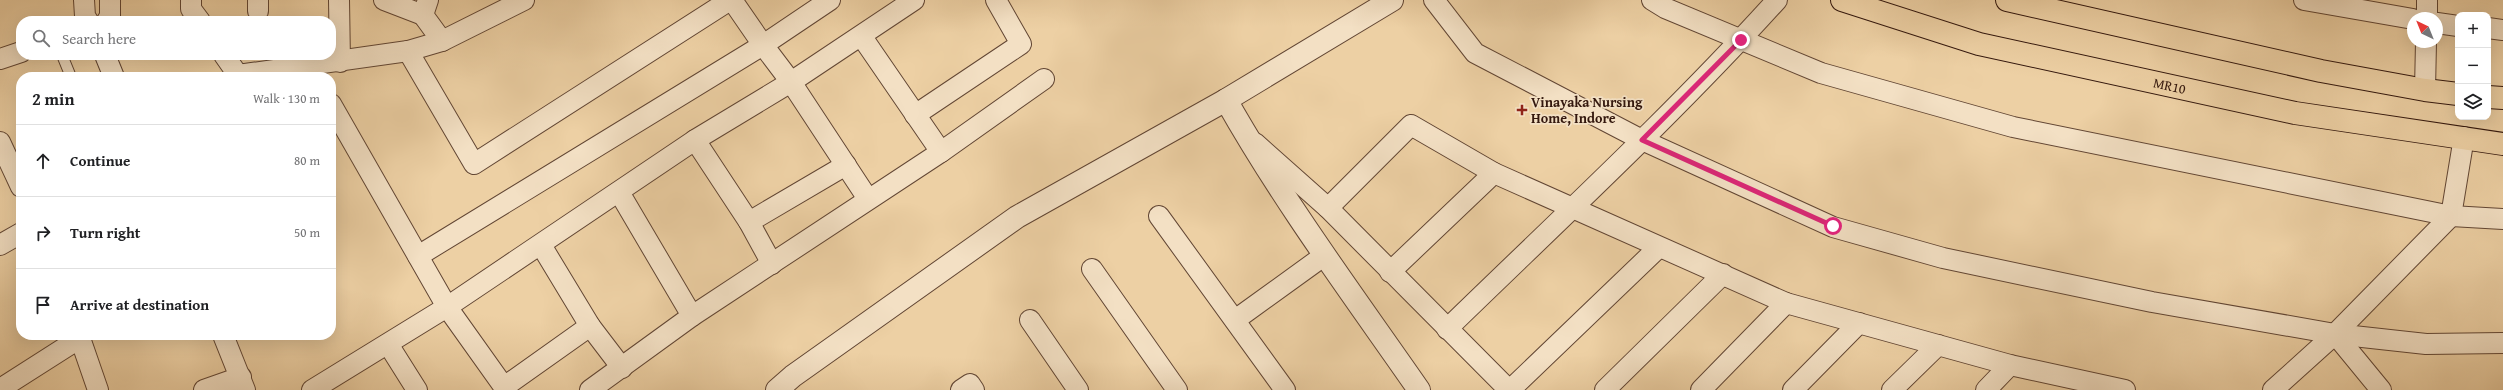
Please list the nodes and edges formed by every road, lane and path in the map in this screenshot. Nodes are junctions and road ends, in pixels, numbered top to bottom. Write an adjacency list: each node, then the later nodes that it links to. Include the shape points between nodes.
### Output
1 (84, 0): 21 (street)
2 (110, 0): 22 (street)
3 (191, 0): 23 (street, via 191,9)
4 (339, 0): 40 (street)
5 (384, 0): 19 (street)
6 (524, 0): 31 (street)
7 (731, 0): 32 (street); 34 (street, via 474,164)
8 (830, 0): 32 (street)
9 (914, 0): 29 (street)
10 (996, 0): 54 (street, via 1021,44)
11 (1392, 0): 52 (street)
12 (1434, 0): 58 (street, via 1476,53)
13 (1652, 0): 30 (street)
14 (1777, 0): 30 (street)
15 (1842, 0): 56 (main road, MR10, via 1979,44 2295,112)
16 (2007, 0): 48 (main road, via 2321,71)
17 (2304, 0): 24 (street)
18 (2428, 0): 20 (street)
19 (426, 8): 31 (street)
20 (2427, 12)
21 (85, 16)
22 (110, 16)
23 (196, 16)
24 (2407, 18)
25 (2443, 24): 26 (street)
26 (2455, 26)
27 (2491, 28): 28 (street)
28 (2503, 30)
29 (862, 37): 47 (street); 54 (street)
30 (1741, 40): 58 (street); 70 (street, via 1821,73 2013,127)
31 (442, 41): 34 (street)
32 (763, 46): 47 (street); 78 (street)
33 (2426, 48): 48 (street)
34 (408, 51): 40 (street)
35 (16, 54): 36 (street)
36 (0, 59)
37 (64, 60): 42 (lane)
38 (107, 60): 43 (street)
39 (227, 60): 44 (street)
40 (340, 62): 41 (street)
41 (312, 70): 45 (street)
42 (69, 72)
43 (112, 72)
44 (235, 72)
45 (287, 72)
46 (1044, 79): 61 (street)
47 (792, 82): 57 (street); 62 (street)
48 (2425, 90): 49 (main road)
49 (2455, 94)
50 (2491, 97): 51 (main road)
51 (2503, 98)
52 (1226, 100): 55 (street); 108 (street, via 1017,217 793,376)
53 (336, 113): 78 (street)
54 (915, 114): 61 (street)
55 (1246, 135): 68 (street); 77 (street)
56 (2464, 137): 60 (main road, MR10); 70 (street)
57 (695, 140): 65 (street); 72 (street)
58 (1642, 140): 67 (street); 91 (street, via 1840,229 1959,261 2152,302)
59 (0, 142): 64 (street)
60 (2503, 144)
61 (940, 152): 66 (street)
62 (846, 165): 66 (street); 72 (street)
63 (1494, 173): 67 (street); 68 (street, via 1411,125); 81 (street)
64 (16, 176)
65 (619, 192): 75 (street); 85 (street)
66 (868, 199): 79 (street)
67 (1573, 207): 76 (street); 90 (street)
68 (1328, 208): 81 (street)
69 (1159, 216): 87 (street)
70 (2451, 216): 71 (street); 91 (street)
71 (2503, 219)
72 (749, 222): 79 (street)
73 (16, 236): 74 (street)
74 (0, 245)
75 (540, 245): 84 (street); 89 (street)
76 (1658, 248): 82 (street); 115 (street)
77 (1325, 255): 87 (street); 114 (street)
78 (418, 256): 84 (street)
79 (772, 264): 85 (street)
80 (1092, 269): 112 (street)
81 (1390, 272): 90 (street)
82 (1722, 274): 83 (street); 116 (street)
83 (1786, 303): 88 (street); 117 (street)
84 (447, 306): 89 (street, via 504,387); 96 (street)
85 (692, 316): 99 (street)
86 (1030, 320): 111 (street)
87 (1235, 320): 113 (street)
88 (1859, 323): 97 (street); 118 (street)
89 (590, 326): 99 (street)
90 (1447, 330): 115 (street)
91 (2334, 334): 95 (street, via 2426,344); 103 (street); 122 (street)
92 (74, 340): 102 (street)
93 (81, 340): 104 (street)
94 (225, 340): 100 (street)
95 (2503, 343)
96 (388, 344): 101 (street); 106 (street)
97 (1938, 345): 98 (street); 119 (street)
98 (2010, 365): 120 (street); 121 (street)
99 (622, 368): 107 (street)
100 (243, 383): 105 (street)
101 (319, 388)
102 (0, 389)
103 (2377, 389)
104 (98, 390)
105 (204, 390)
106 (417, 390)
107 (590, 390)
108 (777, 390)
109 (961, 390): 110 (street, via 970,384)
110 (974, 390)
111 (1078, 390)
112 (1177, 390)
113 (1285, 390)
114 (1419, 390)
115 (1510, 390)
116 (1605, 390)
117 (1700, 390)
118 (1793, 390)
119 (1892, 390)
120 (1986, 390)
121 (2125, 390)
122 (2273, 390)

